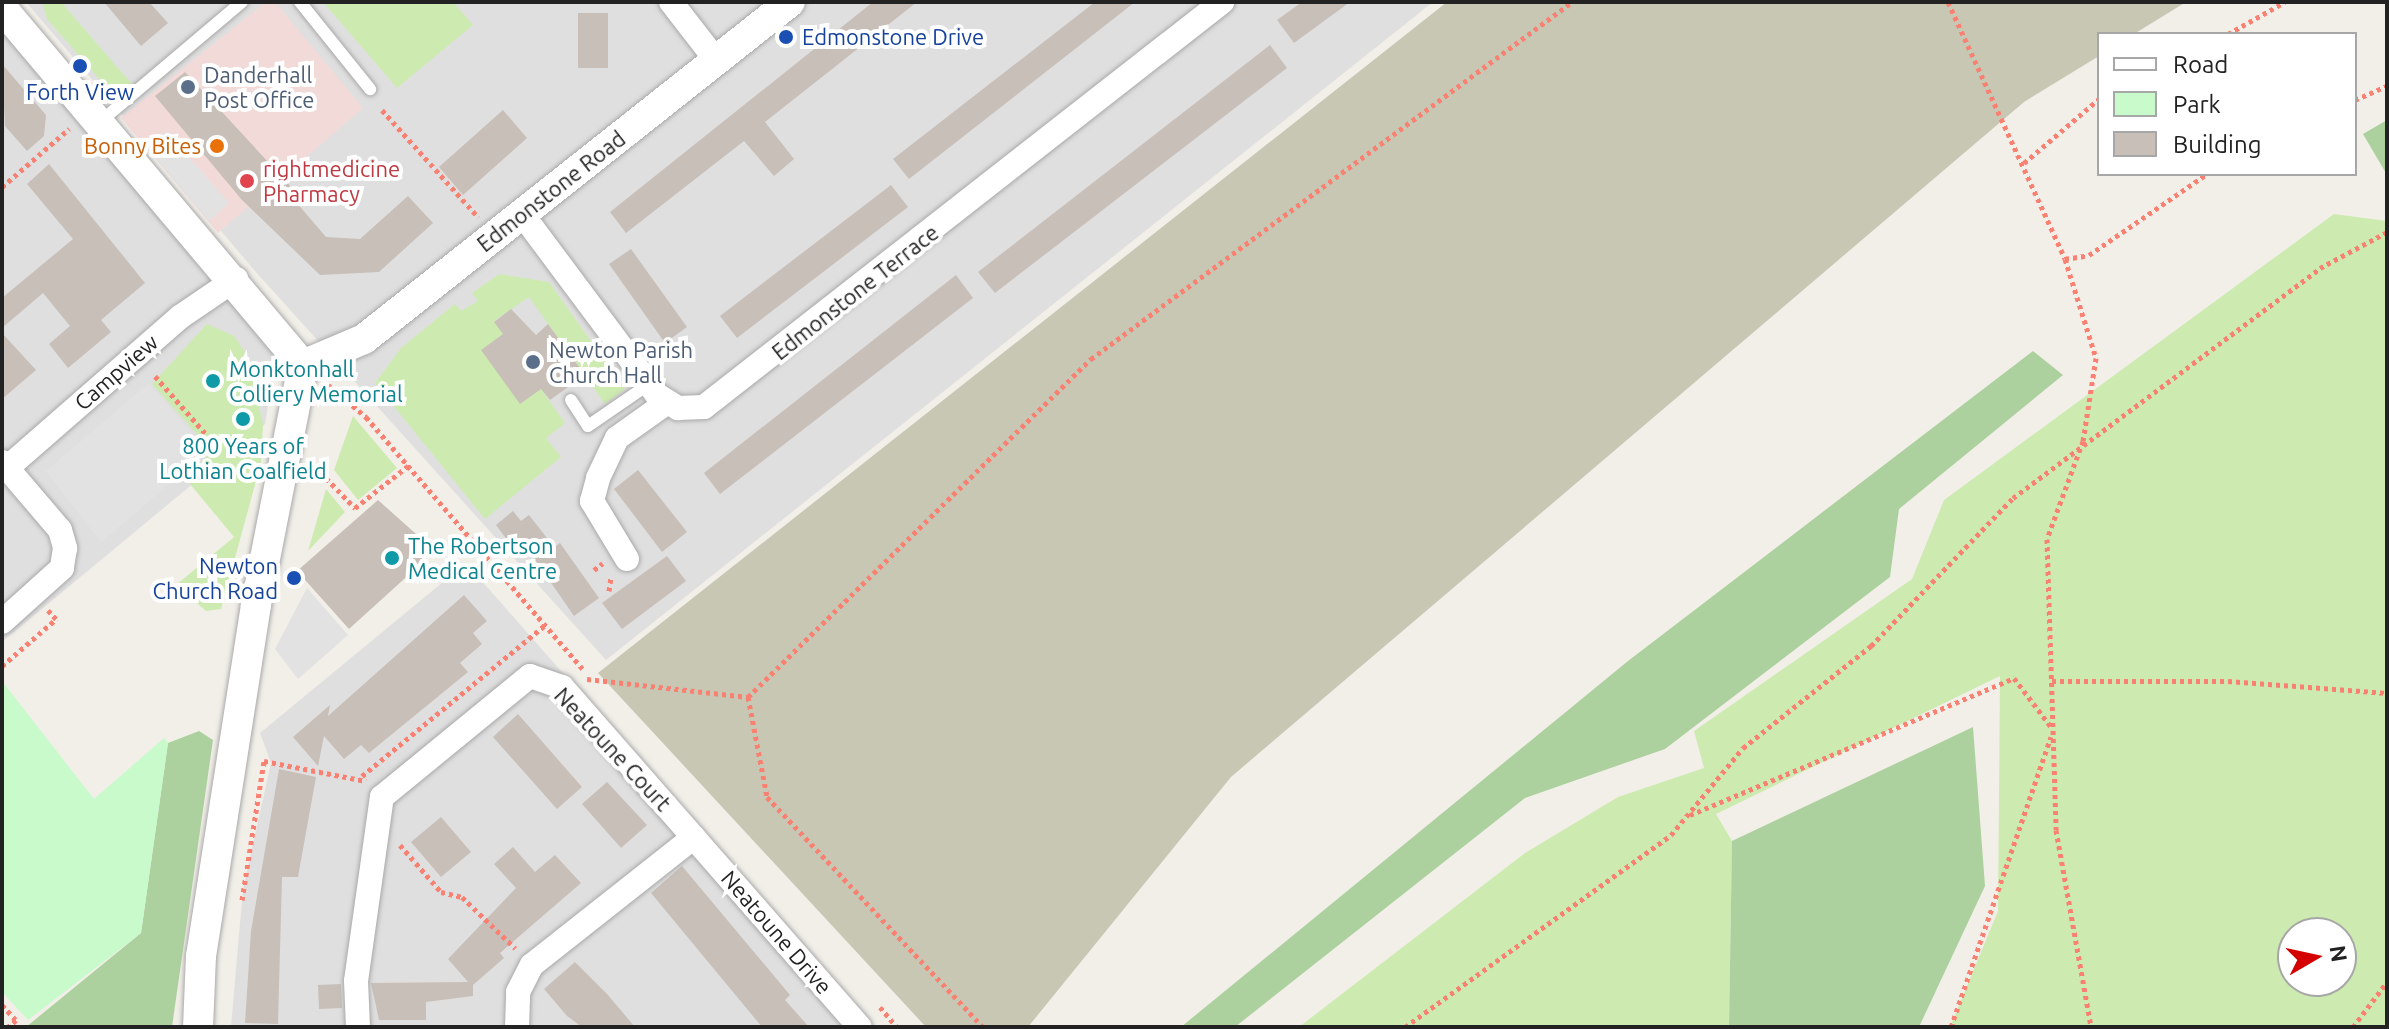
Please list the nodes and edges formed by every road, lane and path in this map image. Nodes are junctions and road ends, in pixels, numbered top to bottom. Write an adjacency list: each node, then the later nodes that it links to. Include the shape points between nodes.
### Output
1 (242, 2): 17 (lane)
2 (300, 2): 13 (lane)
3 (671, 2): 11 (street)
4 (790, 2): 11 (street, Edmonstone Road)
5 (1222, 2): 30 (street, Edmonstone Terrace, via 718,401 691,409)
6 (1572, 2): 44 (path, via 1091,359)
7 (1948, 2): 18 (path)
8 (2285, 2): 10 (path)
9 (2, 8): 17 (street)
10 (2232, 32)
11 (716, 60): 21 (street, Edmonstone Road)
12 (2387, 86): 14 (path)
13 (370, 89)
14 (2357, 99)
15 (2097, 101): 18 (path)
16 (382, 110): 23 (path)
17 (96, 116): 20 (path); 25 (street)
18 (2024, 163): 24 (path)
19 (2204, 176): 24 (path, via 2089,255)
20 (2, 187)
21 (522, 214): 23 (street, Edmonstone Road); 28 (street)
22 (2387, 232): 31 (path, via 2320,268)
23 (494, 236): 26 (street, Edmonstone Road, via 364,339)
24 (2065, 259): 31 (path, via 2096,358)
25 (236, 279): 26 (street); 34 (street, Campview, via 180,317)
26 (303, 365): 33 (street)
27 (155, 376): 32 (path)
28 (649, 384): 29 (lane, via 588,426); 30 (street)
29 (571, 400)
30 (666, 403): 36 (street, via 617,438 592,501)
31 (2083, 441): 41 (path, via 2047,539); 48 (path, via 2013,498 1871,646 1743,748)
32 (218, 448)
33 (284, 463): 35 (path, via 326,478 355,508); 55 (street, via 201,956)
34 (4, 465): 38 (street, via 60,530 65,548 57,574)
35 (408, 466)
36 (627, 559)
37 (56, 619): 40 (path)
38 (2, 622)
39 (545, 625): 46 (path)
40 (2, 666)
41 (2052, 681): 43 (path, via 2228,681); 45 (path)
42 (562, 687): 44 (path, via 591,678); 47 (street, Neatoune Court, via 530,676); 49 (street, Neatoune Court)
43 (2387, 693)
44 (748, 697): 59 (path, via 767,797)
45 (2053, 729): 48 (path, via 2014,678); 61 (path, via 2031,812); 62 (path, via 2056,830)
46 (362, 776): 47 (path); 50 (path, via 264,761)
47 (380, 808): 51 (path, via 441,892 462,897); 56 (street, via 356,981)
48 (1687, 816): 60 (path, via 1671,835)
49 (694, 837): 51 (street); 58 (street, Neatoune Drive)
50 (239, 917)
51 (532, 965): 57 (street, via 518,992)
52 (2387, 982): 63 (path)
53 (2, 1005): 54 (path, via 16,1020)
54 (8, 1027)
55 (198, 1027)
56 (358, 1027)
57 (517, 1027)
58 (860, 1027)
59 (983, 1027)
60 (1405, 1027)
61 (1951, 1027)
62 (2091, 1027)
63 (2353, 1027)

